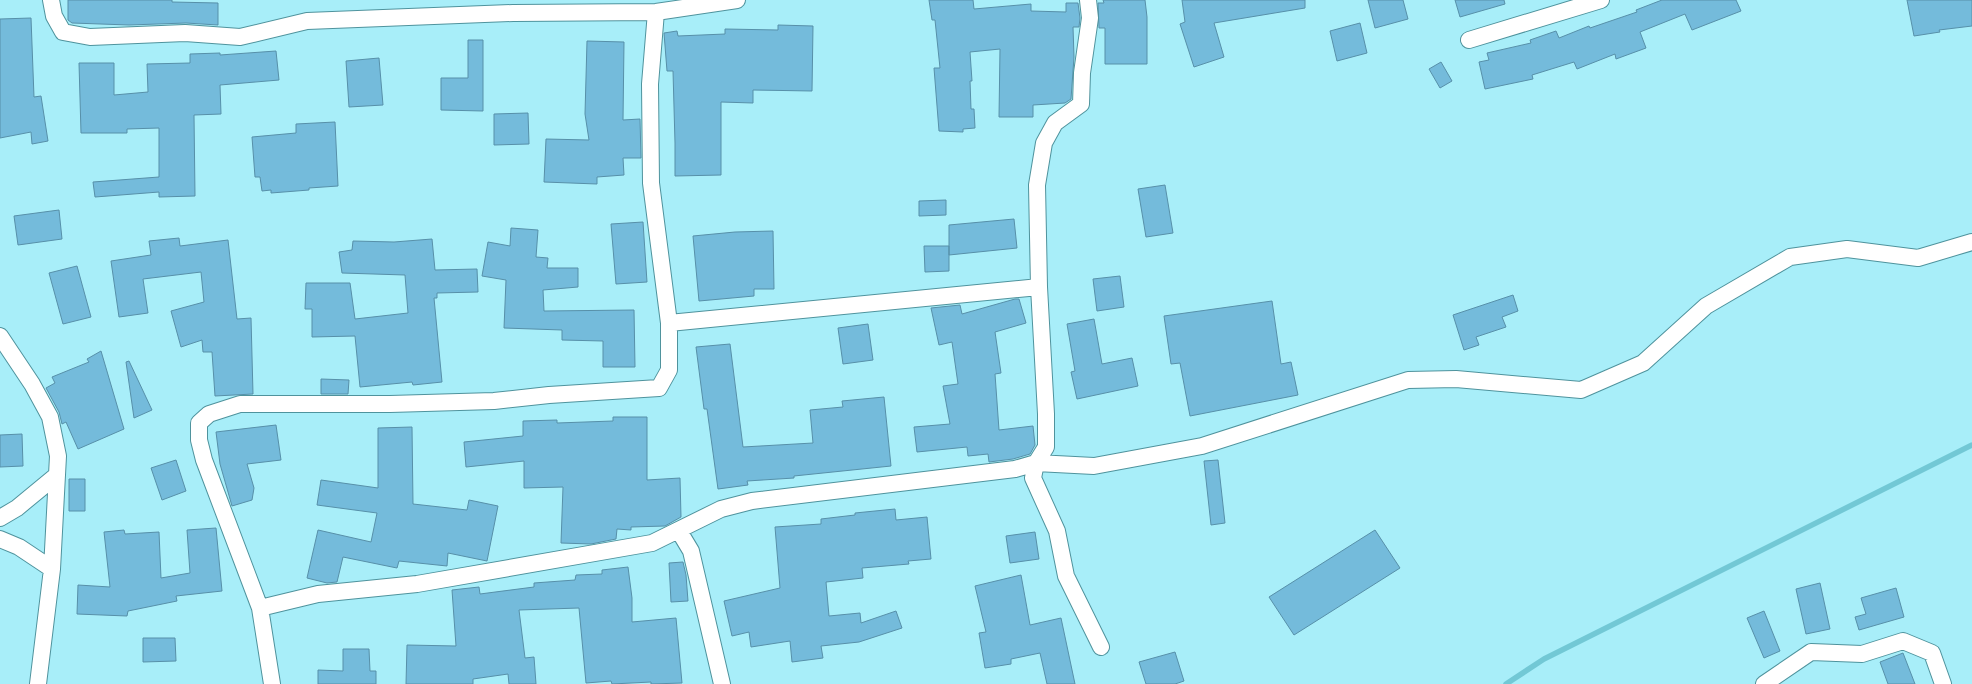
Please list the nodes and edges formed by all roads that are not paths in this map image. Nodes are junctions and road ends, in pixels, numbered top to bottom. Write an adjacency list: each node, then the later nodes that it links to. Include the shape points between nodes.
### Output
1 (51, 0): 5 (street, via 54,16 63,32 90,37 185,33 240,37 306,21 512,13)
2 (737, 0): 5 (street)
3 (1088, 0): 8 (street, via 1090,18 1081,104 1054,123 1044,143 1037,185)
4 (1601, 0): 6 (street)
5 (656, 12): 9 (street, via 650,84 651,182)
6 (1469, 40)
7 (1972, 242): 11 (street, via 1918,258 1848,249 1790,257 1706,306 1643,363 1581,390 1456,379 1408,380 1202,446 1094,466)
8 (1039, 287): 9 (street); 11 (street, via 1046,447)
9 (669, 323): 17 (street, via 669,370 659,388 494,401 240,404 209,414 199,422 204,460)
10 (0, 336): 12 (street, via 50,417 58,456)
11 (1036, 463): 14 (street, via 1015,469 752,501 721,509); 18 (street, via 1033,478 1057,531 1066,576)
12 (57, 475): 13 (street); 16 (street)
13 (0, 518)
14 (679, 531): 17 (street, via 652,543 417,584 318,594); 21 (street, via 691,551)
15 (0, 539): 16 (street, via 19,547)
16 (52, 569): 19 (street)
17 (260, 608): 20 (street)
18 (1101, 647)
19 (38, 684)
20 (272, 684)
21 (722, 684)
22 (1764, 684): 23 (street, via 1812,652 1862,654 1903,640 1932,653)
23 (1943, 684)

